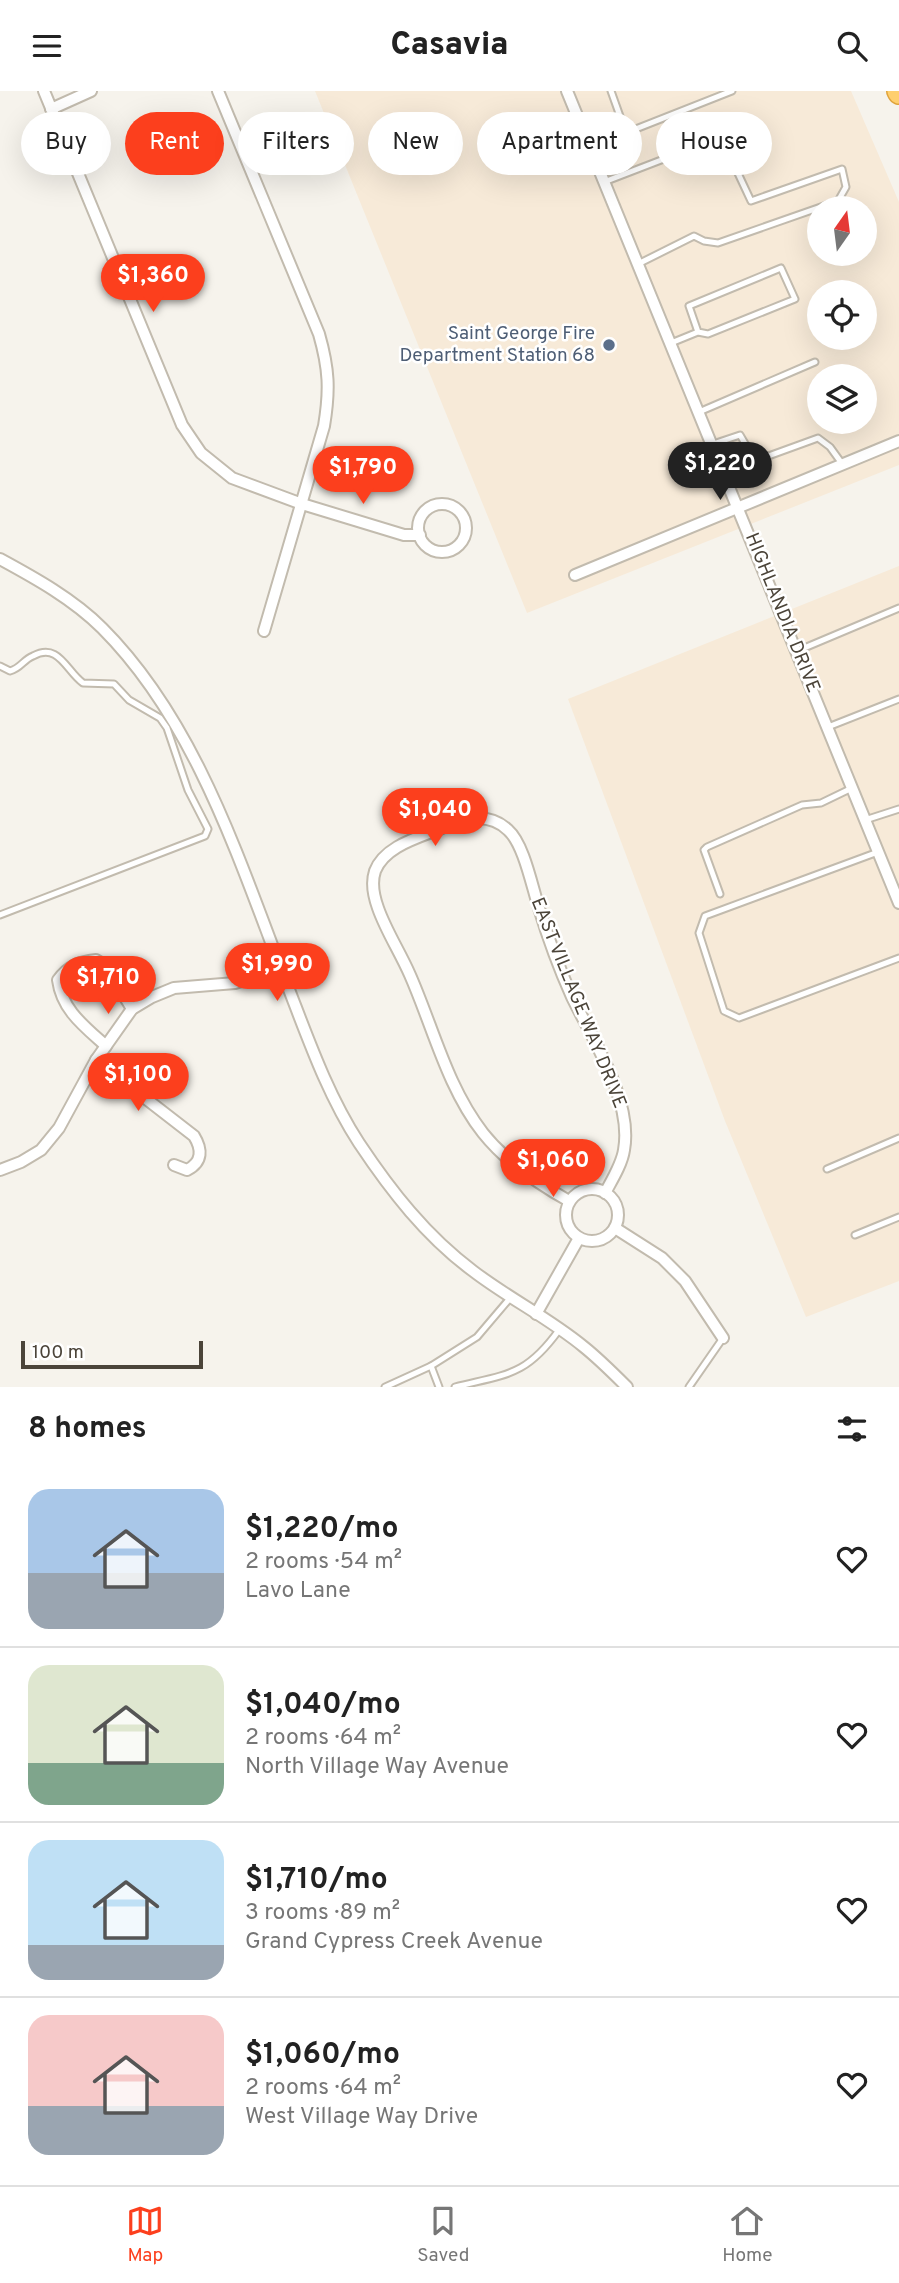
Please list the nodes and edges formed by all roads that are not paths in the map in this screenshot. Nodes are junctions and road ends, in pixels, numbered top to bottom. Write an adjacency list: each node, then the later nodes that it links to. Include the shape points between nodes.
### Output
1 (44, 91): 7 (street)
2 (91, 91): 7 (street)
3 (218, 91): 21 (street, via 327,364 330,394)
4 (566, 91): 8 (street, HIGHLANDIA DRIVE)
5 (611, 91): 9 (lane)
6 (732, 91): 10 (lane)
7 (51, 109): 21 (street, via 182,425 201,453 232,478)
8 (575, 112)
9 (618, 112)
10 (642, 127)
11 (601, 175): 12 (street, HIGHLANDIA DRIVE)
12 (604, 182): 13 (street, HIGHLANDIA DRIVE); 13 (lane, via 721,137 751,201 842,169 846,187 838,201 718,243 694,236)
13 (638, 264): 15 (street, HIGHLANDIA DRIVE)
14 (698, 332): 14 (lane, via 708,334 795,299 781,268 689,306); 15 (lane)
15 (671, 343): 17 (street, HIGHLANDIA DRIVE)
16 (815, 362): 17 (lane)
17 (699, 412): 19 (street, HIGHLANDIA DRIVE)
18 (899, 441): 20 (street)
19 (713, 444): 20 (lane, via 740,435 754,459 818,438); 22 (street, HIGHLANDIA DRIVE)
20 (843, 465): 22 (street)
21 (302, 504): 23 (street, via 404,535); 27 (street)
22 (738, 506): 25 (street); 28 (street, HIGHLANDIA DRIVE)
23 (420, 535): 23 (street, via 423,513 435,505 457,509 465,521 464,537 453,549 430,548)
24 (0, 559): 41 (street, via 47,585 101,626 147,679 185,739)
25 (575, 575)
26 (899, 608): 28 (lane)
27 (264, 631)
28 (797, 651): 31 (street, HIGHLANDIA DRIVE)
29 (0, 666): 39 (lane, via 20,669 26,659 52,652 83,683 114,684 129,700 160,718 208,829 205,836)
30 (899, 699): 31 (lane)
31 (828, 727): 32 (street, HIGHLANDIA DRIVE)
32 (852, 788): 35 (street, HIGHLANDIA DRIVE); 37 (lane, via 707,847 704,850)
33 (896, 810): 34 (lane); 35 (lane)
34 (899, 815)
35 (865, 820): 36 (street, HIGHLANDIA DRIVE)
36 (878, 852): 38 (street, HIGHLANDIA DRIVE); 40 (lane, via 705,916 699,933 724,1011 739,1018)
37 (720, 894)
38 (899, 902)
39 (0, 915)
40 (899, 958)
41 (281, 969): 42 (street, via 235,983 174,988); 55 (street, via 319,1068 357,1141 430,1235)
42 (132, 1009): 43 (street); 43 (street, via 106,966 96,960 80,961 65,970 58,980 60,995 74,1017)
43 (106, 1046): 44 (street)
44 (96, 1060): 46 (street, via 194,1136 200,1146 196,1166 187,1170); 48 (street, via 59,1128 41,1150)
45 (899, 1138): 47 (lane)
46 (174, 1165)
47 (827, 1169)
48 (0, 1170)
49 (605, 1193): 50 (street, via 584,1190); 50 (street, EAST VILLAGE WAY DRIVE, via 624,1152 622,1105 568,988 517,843 509,830 494,821 463,819 393,849 381,860 373,888 378,909 461,1098 483,1133 508,1160); 52 (street, via 617,1209)
50 (569, 1201): 54 (street, via 567,1224)
51 (899, 1217): 53 (lane)
52 (615, 1228): 54 (street, via 600,1240); 58 (street, via 662,1258 685,1281)
53 (855, 1235)
54 (579, 1238): 56 (street)
55 (511, 1297): 56 (street); 59 (lane, via 477,1337)
56 (536, 1314): 57 (street)
57 (559, 1330): 62 (lane, via 543,1352 519,1371); 63 (street)
58 (723, 1338): 64 (lane)
59 (431, 1366): 60 (lane); 61 (lane)
60 (385, 1387)
61 (439, 1387)
62 (455, 1387)
63 (626, 1387)
64 (689, 1387)

